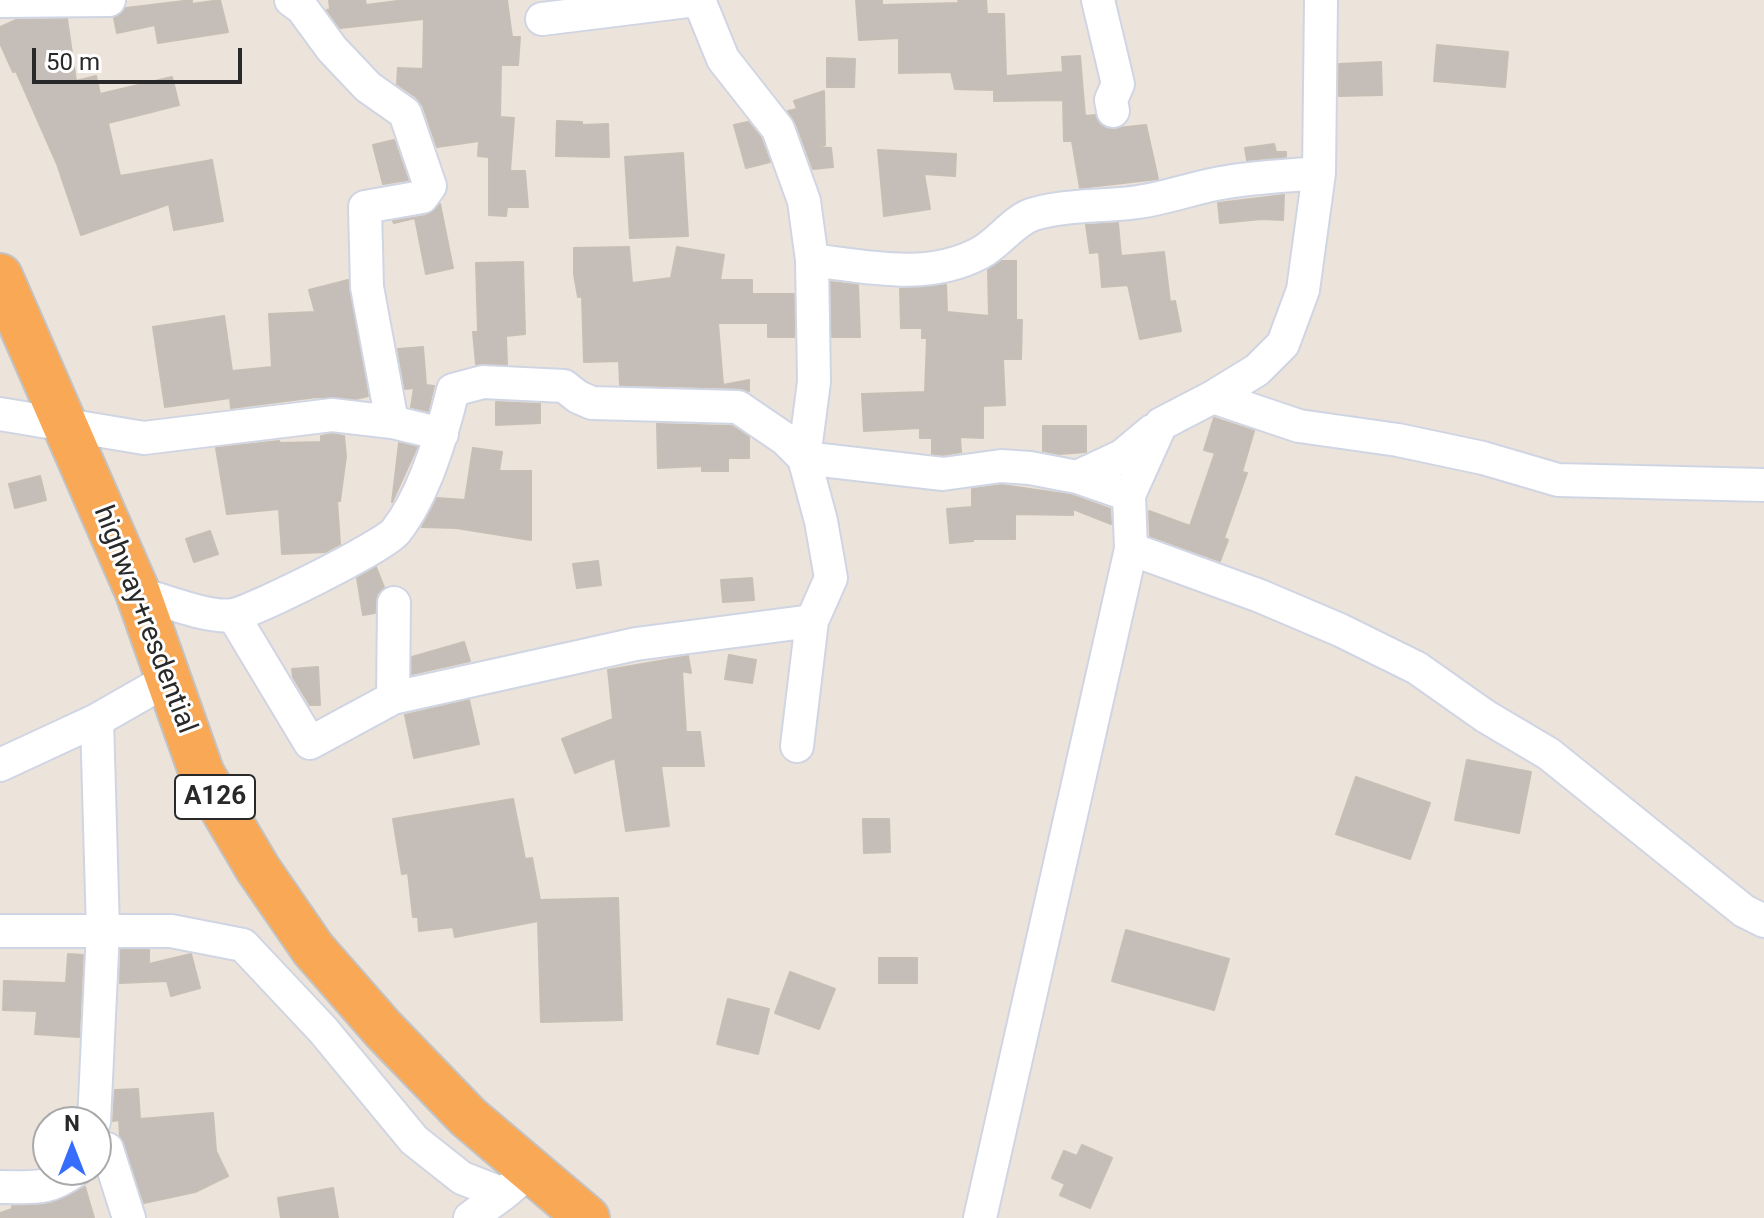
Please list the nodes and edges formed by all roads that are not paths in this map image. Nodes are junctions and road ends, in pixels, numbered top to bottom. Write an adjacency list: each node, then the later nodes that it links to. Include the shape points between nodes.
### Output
1 (109, 0): 6 (street)
2 (291, 0): 14 (street, via 368,87 405,113 430,186 422,197 365,207 367,287)
3 (698, 0): 7 (street); 10 (street, via 723,59 778,129 804,201)
4 (1098, 0): 8 (street, via 1118,84)
5 (1321, 0): 9 (street)
6 (0, 1)
7 (542, 19)
8 (1113, 111)
9 (1319, 173): 10 (street, via 1248,179 1170,197 1030,215 978,254 922,270); 12 (street, via 1303,290 1283,344 1257,370)
10 (812, 260): 18 (street, via 814,382)
11 (0, 276): 15 (highway, highway+resdential / A126)
12 (1213, 397): 16 (street); 20 (street, via 1299,426 1398,440 1558,480)
13 (0, 414): 15 (street)
14 (392, 422): 15 (street, via 332,415 144,438); 17 (street)
15 (66, 424): 23 (highway, highway+resdential / A126)
16 (1161, 424): 19 (street, via 1122,456); 21 (street)
17 (442, 434): 18 (street, via 453,390 483,382 564,386 592,403 738,407); 25 (street, via 394,534 278,597)
18 (804, 458): 19 (street, via 943,474 1001,466); 26 (street, via 831,578)
19 (1077, 477): 21 (street)
20 (1764, 485)
21 (1129, 495): 22 (street)
22 (1131, 549): 32 (street, via 1260,596 1417,668 1549,754 1744,911); 43 (street)
23 (138, 593): 25 (street); 27 (highway, highway+resdential / A126)
24 (394, 603): 28 (street)
25 (233, 615): 28 (street, via 310,743)
26 (812, 621): 28 (street, via 636,644); 30 (street)
27 (167, 680): 29 (street); 37 (highway, highway+resdential / A126, via 202,774 313,949 468,1117)
28 (393, 698)
29 (97, 720): 31 (street); 34 (street)
30 (797, 746)
31 (0, 765)
32 (1764, 921)
33 (0, 931): 34 (street)
34 (103, 931): 35 (street); 37 (street, via 171,931 243,945 323,1030 414,1140 462,1178)
35 (99, 1106)
36 (112, 1174): 40 (street)
37 (516, 1183): 41 (street); 42 (highway, highway+resdential / A126)
38 (44, 1186): 39 (street)
39 (1, 1189)
40 (129, 1218)
41 (470, 1218)
42 (587, 1218)
43 (980, 1218)

